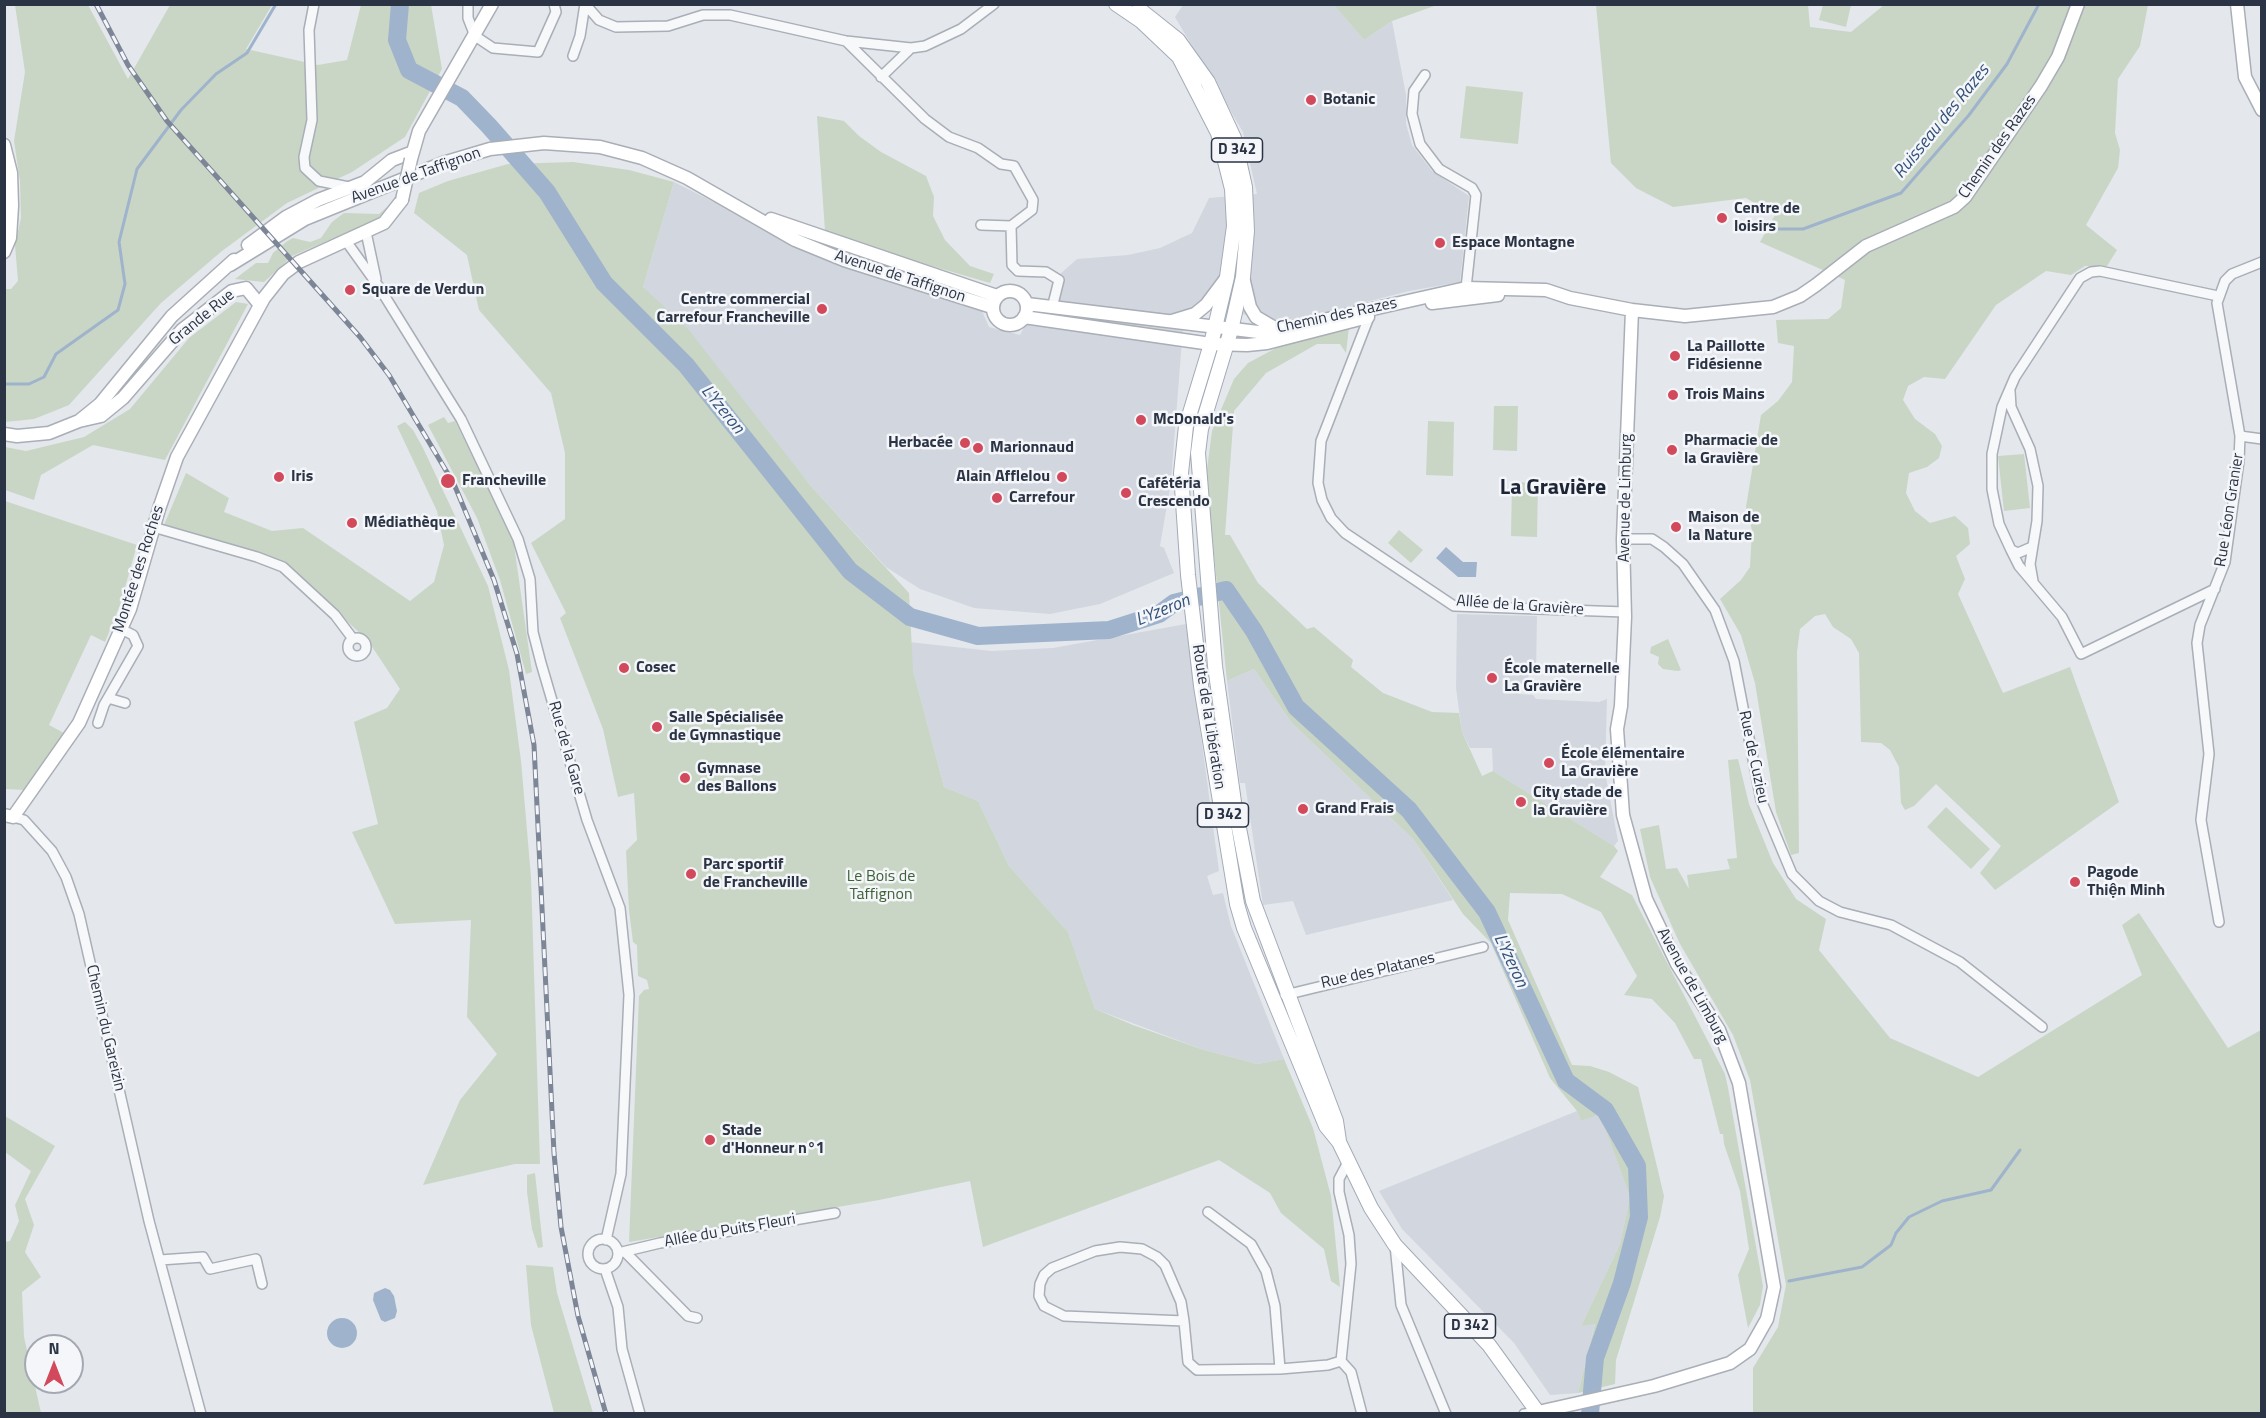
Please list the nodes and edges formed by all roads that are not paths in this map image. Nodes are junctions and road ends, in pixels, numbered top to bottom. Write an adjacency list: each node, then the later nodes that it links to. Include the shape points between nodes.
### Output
1 (314, 4): 21 (street, via 309,30 312,120 304,157 305,168)
2 (468, 4): 11 (street)
3 (492, 4): 11 (street, Grande Rue)
4 (554, 4): 11 (street, via 556,12 538,52 493,48)
5 (585, 4): 12 (street, via 599,20 616,27 668,26 702,15 730,15); 15 (street)
6 (994, 4): 13 (street, via 961,29 925,46)
7 (1116, 4): 14 (main road, D 342)
8 (1133, 4): 14 (main road, D 342, via 1162,26)
9 (2078, 4): 45 (street, Chemin des Razes, via 2058,57 2041,86 1978,182 1954,207 1866,246 1816,285 1785,303 1694,316)
10 (2237, 4): 18 (street, via 2245,77)
11 (472, 39): 20 (street, Grande Rue, via 419,131)
12 (846, 41): 13 (street); 17 (street)
13 (911, 48): 17 (street)
14 (1182, 53): 31 (main road, D 342, via 1216,98 1234,138 1247,209); 32 (main road, D 342, via 1227,162 1234,226)
15 (573, 56)
16 (1425, 75): 35 (street, via 1414,91 1412,114 1420,144 1439,169 1472,188 1476,195)
17 (881, 77): 25 (street, via 949,137 978,148 1001,164 1014,166 1033,200 1032,210)
18 (2262, 110)
19 (4, 145): 28 (street, via 11,173 12,206 10,238)
20 (412, 155): 22 (street, Grande Rue, via 392,160 365,182); 26 (street, Grande Rue, bridge, via 402,200 384,223)
21 (319, 182): 22 (street); 23 (street)
22 (349, 187): 23 (street, Grande Rue)
23 (318, 200): 30 (street, Grande Rue, via 268,229)
24 (981, 225): 25 (street)
25 (1011, 226): 44 (street, via 1012,265 1018,271 1046,272 1059,280)
26 (366, 232): 27 (street, Grande Rue); 33 (street, Rue de la Gare)
27 (346, 241): 33 (street, Rue de la Gare); 36 (street, Grande Rue, via 299,262)
28 (4, 252)
29 (2262, 262): 37 (street, via 2232,274)
30 (230, 265): 39 (street, Avenue de Taffignon, via 305,219 442,163 490,149 544,143 585,145 642,158 747,210 947,277); 55 (street, Grande Rue, via 172,316 100,404)
31 (1243, 277): 50 (main road, D 342); 51 (street, via 1256,317)
32 (1227, 278): 48 (street, via 1196,314); 49 (main road, D 342)
33 (379, 287): 83 (street, Rue de la Gare, via 460,419 518,538 530,579 536,646 587,820 620,908 628,1006 621,1174)
34 (237, 288): 36 (street, via 244,285); 43 (street, Grande Rue, via 250,290); 55 (street, Grande Rue, via 183,330 116,404 101,416)
35 (1466, 288): 38 (street, Chemin des Razes, via 1546,290); 40 (street, Chemin des Razes); 42 (street, Chemin des Razes)
36 (270, 289): 43 (street, Grande Rue)
37 (2218, 296): 54 (street, via 2091,272 2072,286); 59 (street, Rue Léon Granier)
38 (1570, 298): 42 (street, Chemin des Razes, via 1488,296); 45 (street, Chemin des Razes)
39 (994, 302): 41 (street, Avenue de Taffignon, via 1006,291 1017,292); 46 (street, Avenue de Taffignon, via 998,320 1006,325 1016,324)
40 (1406, 302): 47 (street, Chemin des Razes); 51 (street, Chemin des Razes)
41 (1027, 304): 44 (street, Avenue de Taffignon); 46 (street)
42 (1428, 304): 47 (street, Chemin des Razes)
43 (260, 305): 61 (street, Montée des Roches, via 177,457)
44 (1052, 308): 48 (street, Avenue de Taffignon)
45 (1632, 310): 62 (street, Avenue de Limburg)
46 (1024, 317): 52 (street, Avenue de Taffignon)
47 (1369, 317): 53 (street, Chemin des Razes, via 1267,344); 67 (street, Allée de la Gravière, via 1320,441 1318,483 1331,518 1345,533 1454,606)
48 (1168, 322): 49 (street, Avenue de Taffignon)
49 (1215, 329): 50 (street, Avenue de Taffignon); 52 (main road, D 342)
50 (1231, 330): 51 (street, Chemin des Razes); 53 (main road, D 342)
51 (1279, 330)
52 (1211, 345): 53 (street, Avenue de Taffignon); 77 (main road, Route de la Libération / D 342, via 1186,426 1181,473 1188,575 1237,904)
53 (1227, 345): 76 (main road, Route de la Libération / D 342, via 1201,429 1198,453 1211,623 1230,775 1253,901)
54 (2010, 388): 56 (street, via 2011,407); 57 (street)
55 (79, 421): 58 (street, Grande Rue, via 49,433)
56 (2019, 426): 57 (street, via 2004,423); 63 (street, via 2030,449 2038,486)
57 (1995, 429): 64 (street, via 1992,489 1999,524)
58 (4, 434)
59 (2240, 436): 60 (street); 66 (street, Rue Léon Granier, via 2225,562)
60 (2262, 439)
61 (153, 527): 68 (street, Montée des Roches); 69 (street, via 283,567 335,615)
62 (1623, 539): 67 (street, Avenue de Limburg); 78 (street, Rue de Cuzieu, via 1652,539 1664,547 1683,564 1715,610 1734,661 1761,800 1792,874 1819,901 1840,912 1891,925 1960,962)
63 (2032, 547): 64 (street, via 2018,553); 65 (street)
64 (2011, 550): 65 (street)
65 (2033, 583): 66 (street, via 2062,617 2081,654)
66 (2215, 589): 74 (street, Rue Léon Granier, via 2197,643 2209,754 2201,820)
67 (1625, 612): 98 (street, Avenue de Limburg, via 1617,729 1620,784 1630,846 1646,899 1677,964 1719,1030 1739,1083 1774,1287 1767,1319 1750,1349 1730,1363 1662,1384)
68 (121, 630): 70 (street, via 133,635 138,646); 73 (street, Montée des Roches, via 79,723)
69 (352, 639)
70 (108, 698): 71 (street); 72 (street)
71 (124, 703)
72 (98, 723)
73 (7, 815): 86 (street, Chemin du Gareizin, via 24,820 48,846 73,895)
74 (2219, 922)
75 (1483, 947): 76 (street, Rue des Platanes)
76 (1288, 994): 77 (street, Rue des Platanes); 79 (main road, Route de la Libération / D 342, via 1336,1121)
77 (1274, 1000): 79 (main road, Route de la Libération / D 342, via 1326,1126)
78 (2042, 1027)
79 (1339, 1142): 80 (main road, Route de la Libération / D 342)
80 (1348, 1162): 84 (main road, Route de la Libération / D 342); 91 (street, via 1339,1179 1351,1264)
81 (1208, 1212): 92 (street, via 1251,1244 1266,1271 1275,1306)
82 (835, 1213): 85 (street, Allée du Puits Fleuri)
83 (606, 1240): 85 (street); 87 (street, via 593,1244 589,1252 593,1264)
84 (1395, 1245): 96 (street, Route de la Libération, via 1401,1305); 98 (main road, Route de la Libération / D 342, via 1489,1345)
85 (622, 1253): 87 (street); 89 (street, via 688,1316)
86 (160, 1260): 88 (street, via 203,1257 210,1269 256,1259); 93 (street, Chemin du Gareizin)
87 (606, 1269): 94 (street)
88 (262, 1284)
89 (697, 1318)
90 (1184, 1321): 90 (street, via 1181,1302 1165,1265 1142,1249 1095,1251 1052,1268 1040,1284 1039,1296 1044,1306 1064,1316); 92 (street, via 1188,1362 1197,1370)
91 (1341, 1361): 92 (street); 95 (street, via 1351,1372)
92 (1280, 1369)
93 (201, 1413)
94 (640, 1413)
95 (1362, 1413)
96 (1446, 1413)
97 (1524, 1413): 98 (street, Avenue de Limburg)
98 (1539, 1413)

